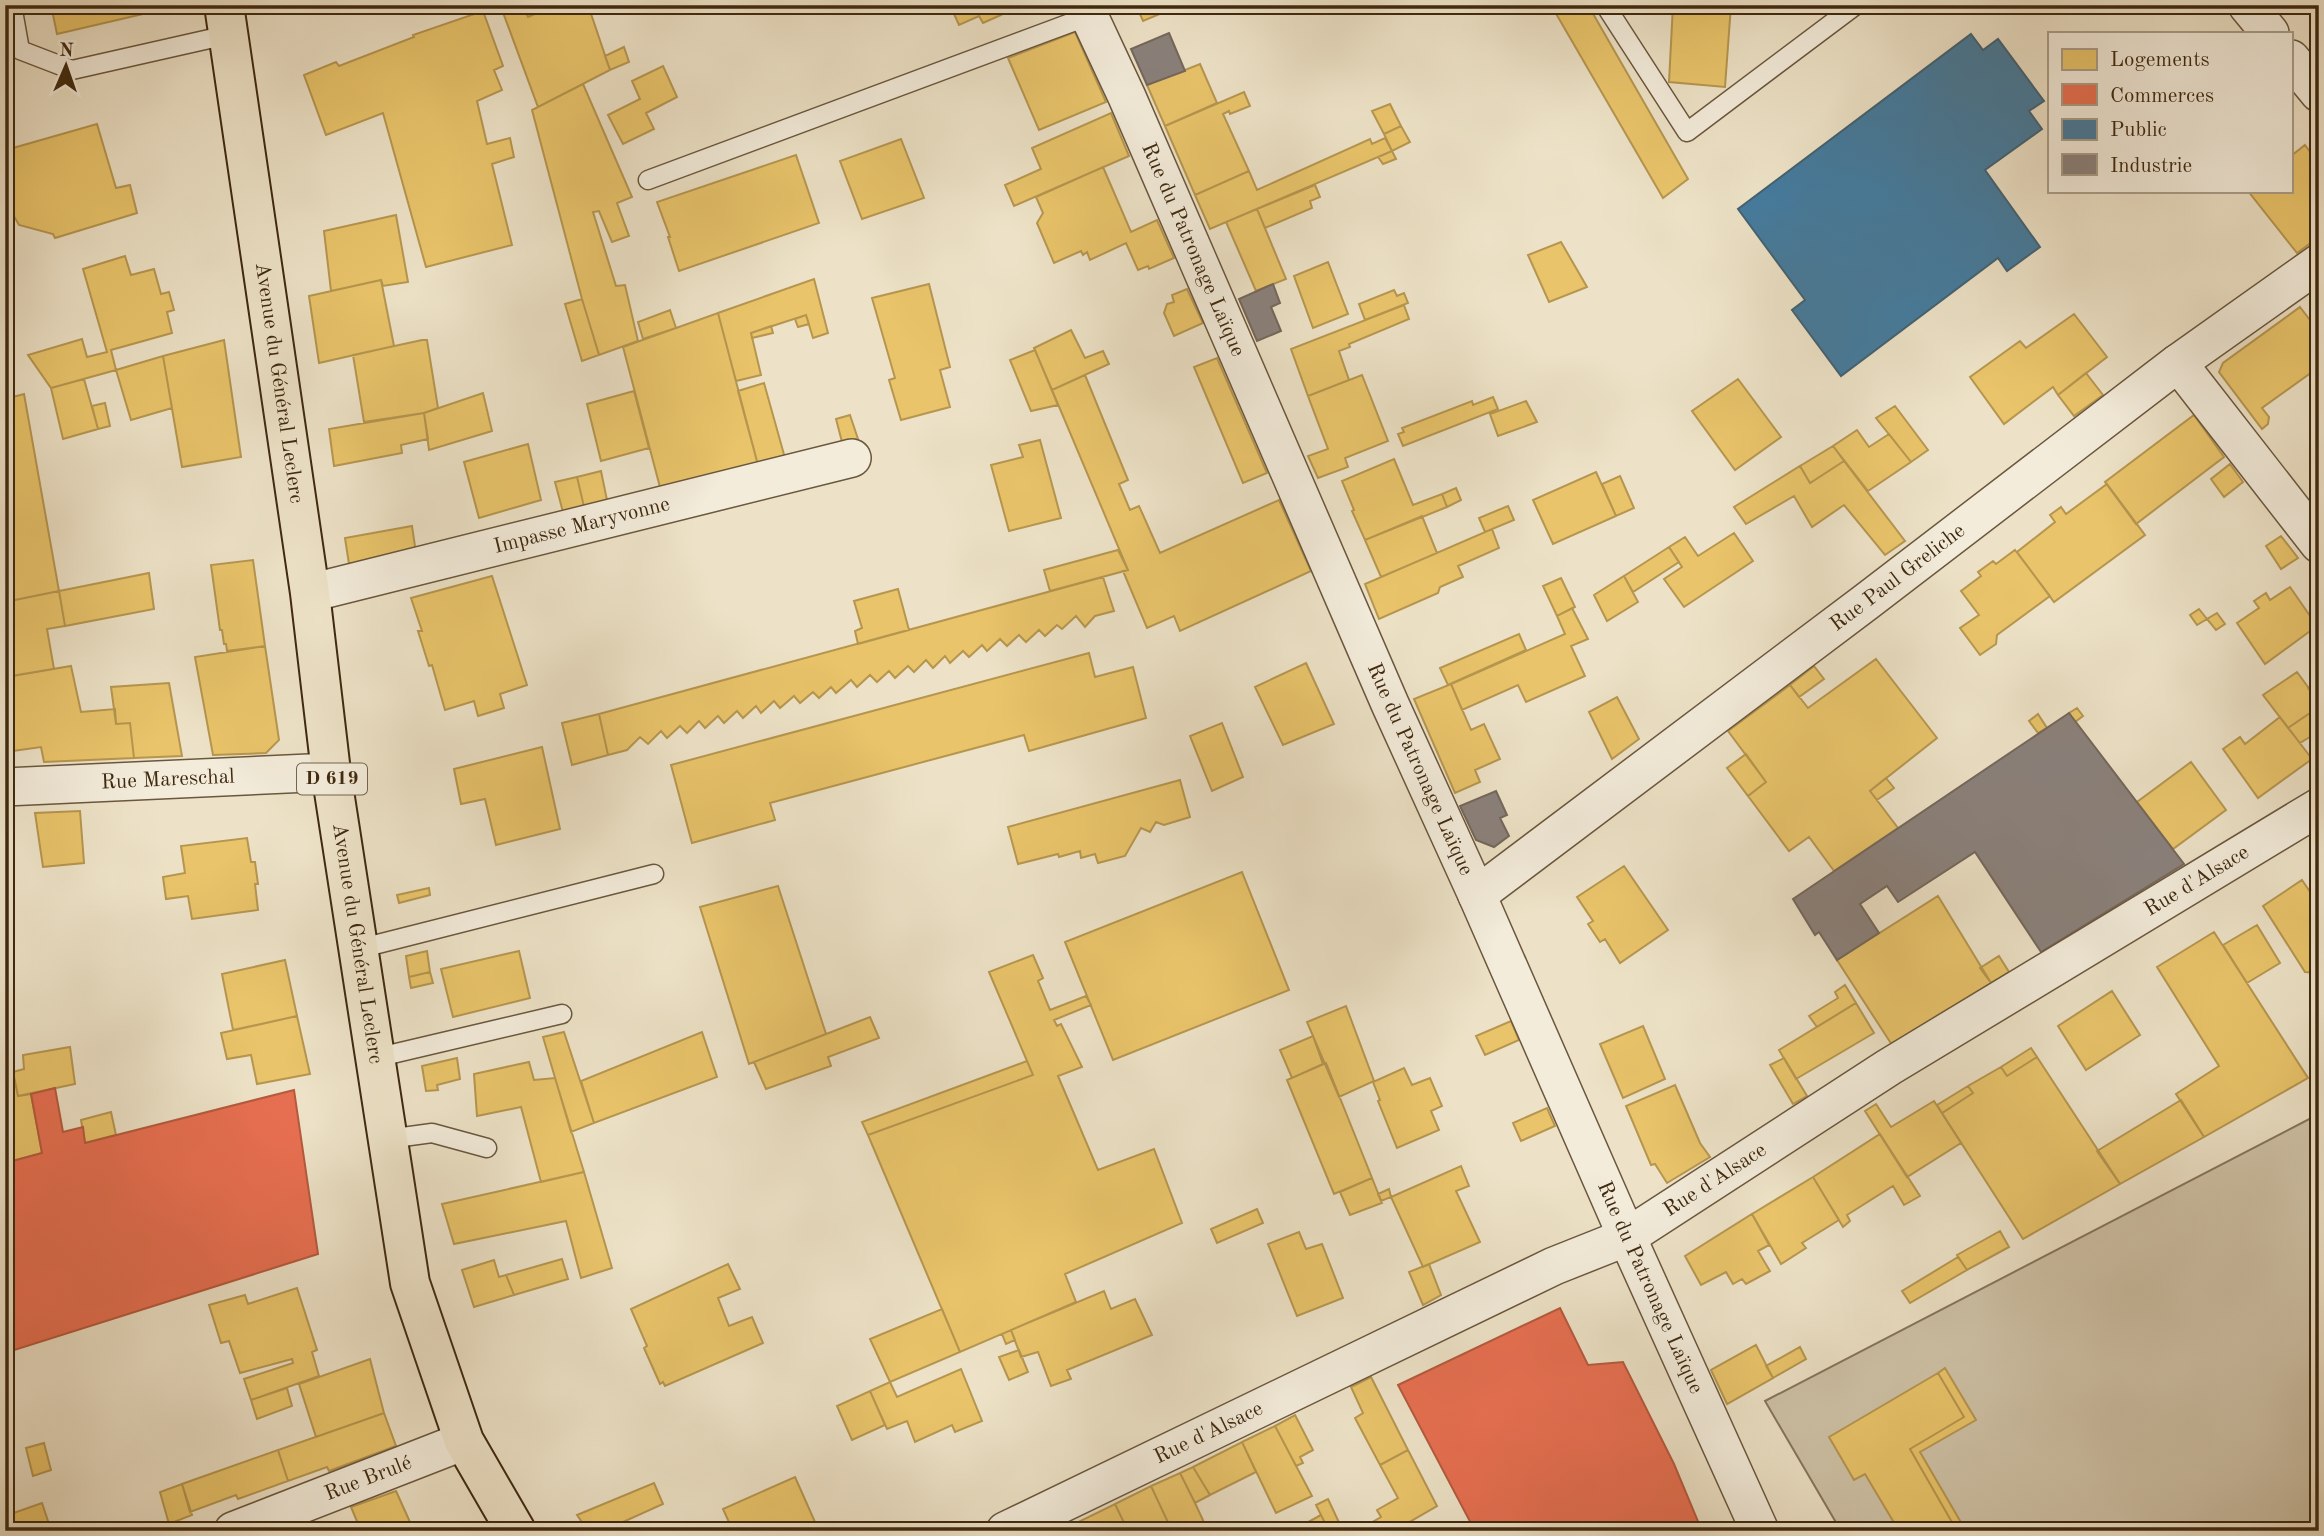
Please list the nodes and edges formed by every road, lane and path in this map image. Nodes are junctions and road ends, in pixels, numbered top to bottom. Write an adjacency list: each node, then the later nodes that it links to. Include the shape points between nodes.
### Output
1 (12, 5): 6 (lane, via 20,50 72,70)
2 (1605, 5): 3 (lane, via 1687,132)
3 (1856, 5)
4 (2247, 5): 7 (street)
5 (1087, 11): 10 (lane); 20 (street, Rue du Patronage Laïque)
6 (226, 20): 15 (main road, Avenue du Général Leclerc / D 619)
7 (2269, 32)
8 (2292, 60): 9 (street)
9 (2319, 93)
10 (648, 180)
11 (2319, 263): 12 (street, Rue Paul Greliche)
12 (2178, 363): 14 (street); 20 (street, Rue Paul Greliche)
13 (852, 458): 15 (street, Impasse Maryvonne)
14 (2319, 544)
15 (310, 593): 16 (main road, Avenue du Général Leclerc / D 619)
16 (331, 772): 17 (street, Rue Mareschal); 21 (main road, Avenue du Général Leclerc / D 619)
17 (5, 787)
18 (2319, 807): 26 (street, Rue d'Alsace, via 1889,1067)
19 (654, 874): 21 (lane)
20 (1477, 895): 26 (street, Rue du Patronage Laïque)
21 (358, 949): 23 (main road, Avenue du Général Leclerc / D 619)
22 (562, 1014): 23 (lane)
23 (375, 1058): 24 (main road, Avenue du Général Leclerc / D 619)
24 (388, 1139): 25 (lane, via 432,1133); 27 (main road, Avenue du Général Leclerc / D 619, via 410,1283)
25 (487, 1148)
26 (1627, 1237): 30 (street, Rue d'Alsace, via 1554,1266); 31 (street, Rue du Patronage Laïque)
27 (464, 1441): 28 (street, Rue Brulé); 29 (main road, Avenue du Général Leclerc / D 619)
28 (233, 1531)
29 (516, 1531)
30 (1005, 1531)
31 (1760, 1531)

